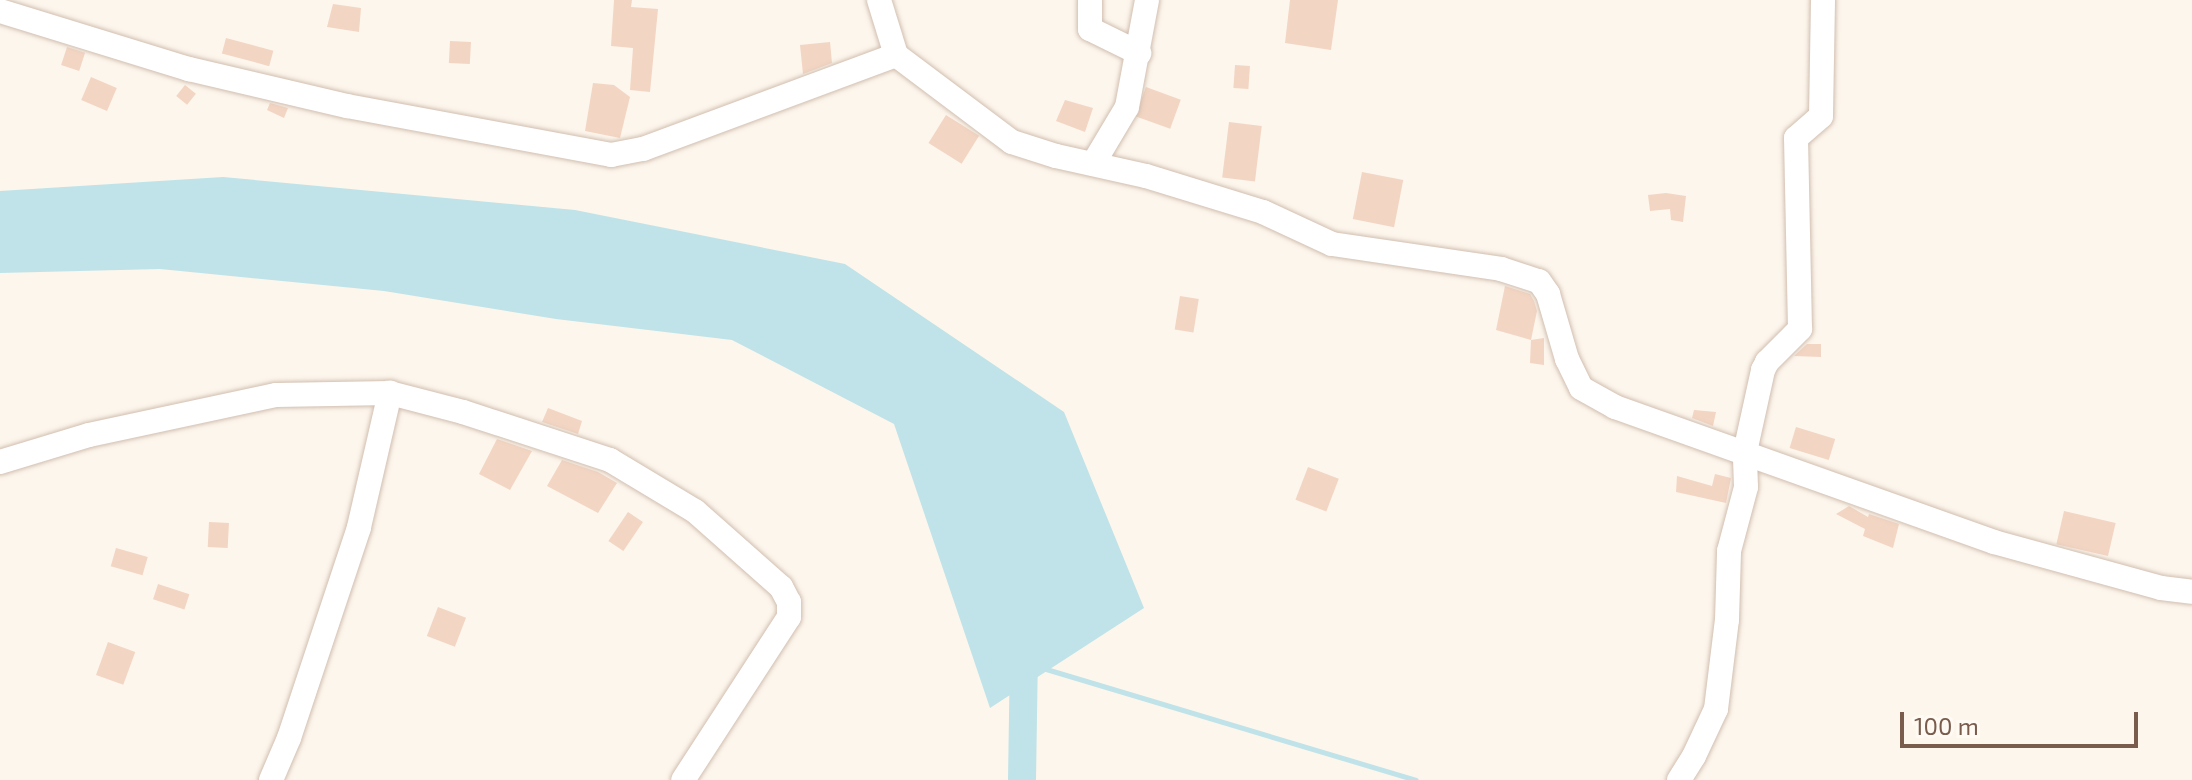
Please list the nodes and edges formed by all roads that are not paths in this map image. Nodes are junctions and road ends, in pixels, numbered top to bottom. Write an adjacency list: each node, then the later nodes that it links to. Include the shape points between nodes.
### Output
1 (879, 0): 7 (street)
2 (1090, 0): 6 (street, via 1090,29)
3 (1147, 0): 6 (street)
4 (1823, 0): 10 (street, via 1821,116 1796,138 1800,329 1767,362)
5 (0, 11): 7 (street, via 189,69 347,106 611,155 643,149)
6 (1139, 53): 8 (street, via 1127,107)
7 (896, 55): 8 (street, via 1012,142)
8 (1093, 164): 10 (street, via 1263,212 1332,244 1501,269 1539,281 1581,388 1615,407)
9 (390, 393): 11 (street, via 276,395 225,404); 13 (street, via 359,527); 14 (street, via 610,460 695,511 781,587 789,617)
10 (1745, 452): 12 (street, via 1994,542); 15 (street, via 1746,487 1729,551 1716,709)
11 (0, 462)
12 (2192, 592)
13 (271, 780)
14 (683, 780)
15 (1679, 780)

